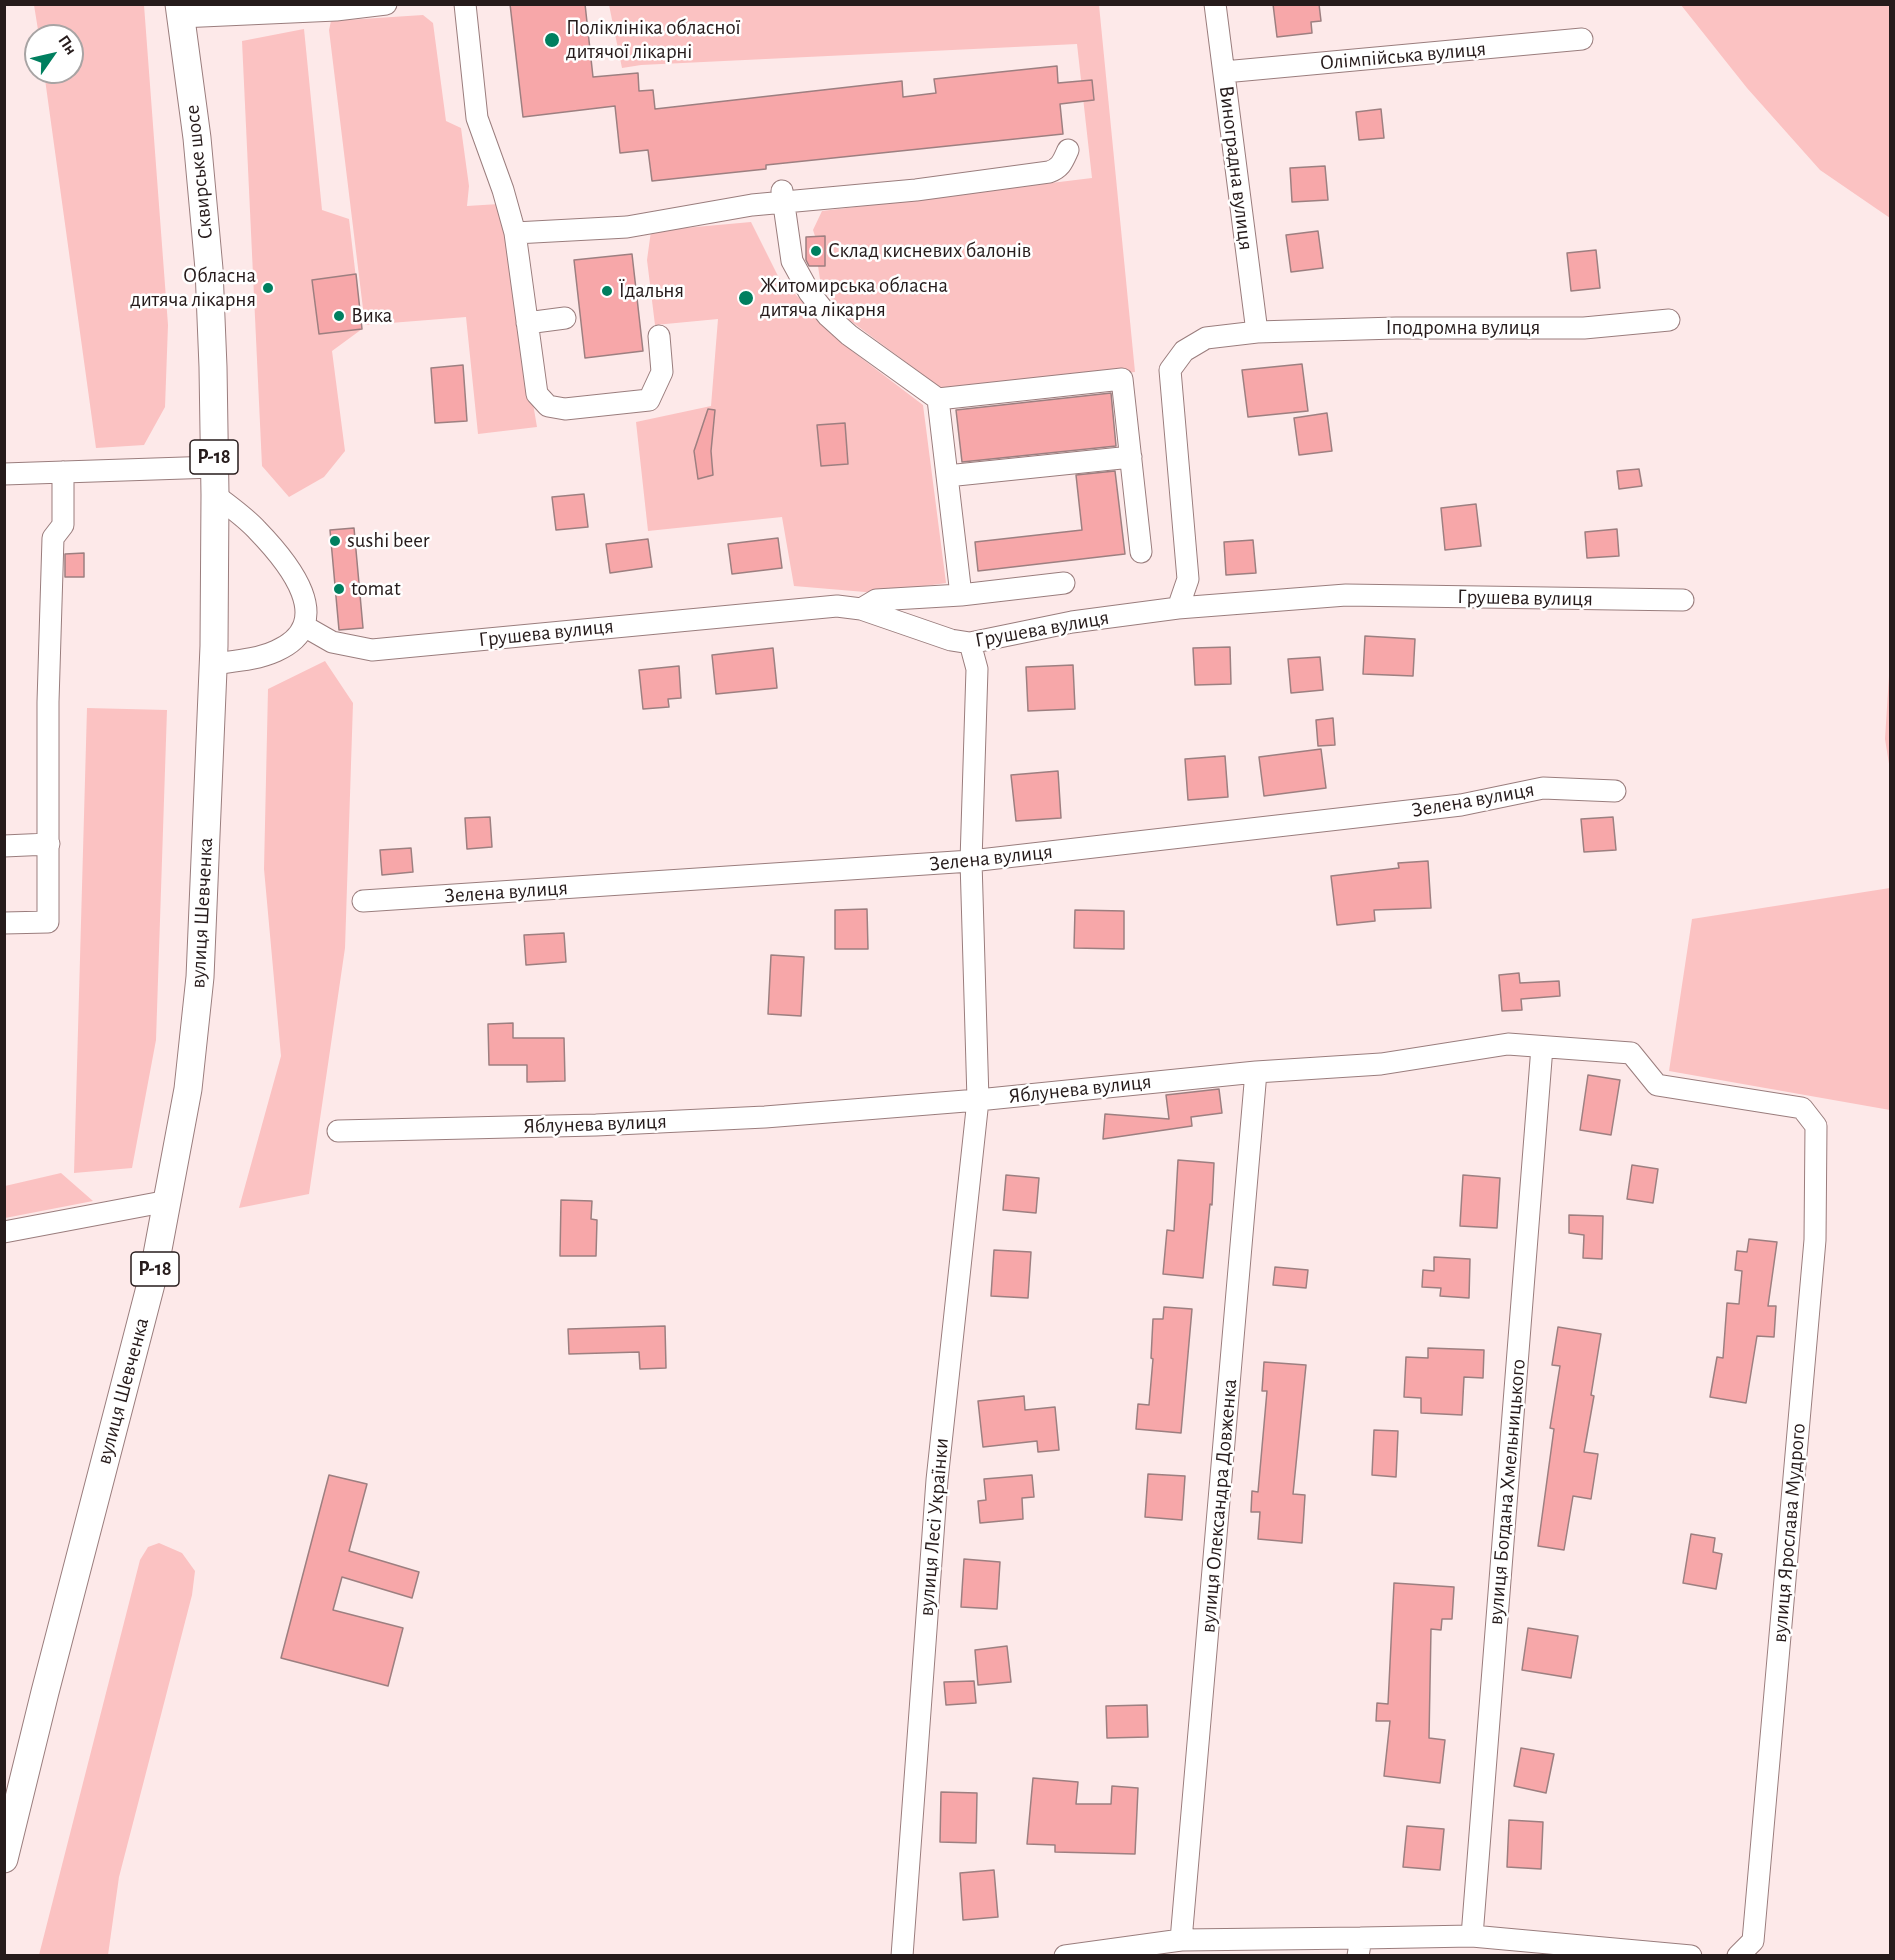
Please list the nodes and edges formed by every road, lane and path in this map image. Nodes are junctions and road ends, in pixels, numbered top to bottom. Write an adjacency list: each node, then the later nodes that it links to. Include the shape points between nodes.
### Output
1 (386, 4): 4 (street, via 336,10)
2 (465, 4): 9 (street, via 477,118)
3 (1215, 4): 6 (street, Виноградна вулиця)
4 (180, 10): 17 (main road, Сквирське шосе / Р-18, via 209,269)
5 (1582, 39): 6 (street, Олімпійська вулиця)
6 (1224, 72): 13 (street, Виноградна вулиця)
7 (1068, 150): 8 (street, via 1062,164 1049,172 916,190)
8 (783, 196): 9 (street, via 627,227); 15 (street, via 792,261 828,316)
9 (515, 233): 12 (street)
10 (565, 318): 12 (street)
11 (1669, 320): 13 (street, Іподромна вулиця, via 1584,328)
12 (527, 323): 14 (street, via 537,394 548,406 566,409 649,400 662,372)
13 (1257, 332): 26 (street, Іподромна вулиця, via 1206,338 1184,351 1170,370 1188,579)
14 (659, 336)
15 (938, 399): 16 (street, via 1122,379); 20 (street)
16 (1131, 457): 20 (street); 22 (street)
17 (214, 466): 18 (street); 21 (main road, Сквирське шосе / Р-18)
18 (63, 472): 19 (street); 32 (street, via 63,525 53,538)
19 (4, 474)
20 (947, 476): 24 (street)
21 (215, 495): 28 (street, via 256,529 295,576 307,603); 30 (main road, Сквирське шосе / Р-18)
22 (1141, 552)
23 (1064, 583): 24 (street)
24 (961, 595): 27 (street, via 876,600)
25 (1683, 600): 26 (street, Грушева вулиця, via 1346,596)
26 (1178, 608): 29 (street, Грушева вулиця, via 1072,622)
27 (861, 609): 28 (street, Грушева вулиця, via 837,606 372,650 332,642); 29 (street, Грушева вулиця)
28 (304, 626): 30 (street, via 294,640 277,651)
29 (970, 643): 34 (street, вулиця Лесі Українки, via 977,669)
30 (213, 664): 42 (main road, вулиця Шевченка / Р-18, via 200,977 188,1089)
31 (1615, 791): 34 (street, Зелена вулиця, via 1543,788 1461,805)
32 (49, 844): 33 (street); 36 (street, via 48,922)
33 (4, 846)
34 (971, 861): 35 (street, Зелена вулиця); 39 (street, вулиця Лесі Українки)
35 (363, 901)
36 (4, 923)
37 (1542, 1047): 38 (street, Яблунева вулиця, via 1508,1044 1381,1064); 40 (street, Яблунева вулиця, via 1631,1053 1657,1085); 45 (street, вулиця Богдана Хмельницького)
38 (1256, 1072): 39 (street, Яблунева вулиця); 46 (street, вулиця Олександра Довженка)
39 (978, 1100): 41 (street, Яблунева вулиця, via 596,1125); 48 (street, вулиця Лесі Українки, via 937,1480)
40 (1802, 1108): 51 (street, вулиця Ярослава Мудрого, via 1816,1126 1815,1240 1753,1941)
41 (338, 1131)
42 (168, 1201): 43 (street); 44 (main road, вулиця Шевченка / Р-18, via 153,1276)
43 (4, 1233)
44 (4, 1859)
45 (1472, 1936): 47 (street); 50 (street)
46 (1181, 1940): 47 (street); 49 (street)
47 (1360, 1947)
48 (902, 1956)
49 (1065, 1956)
50 (1691, 1956)
51 (1738, 1956)

